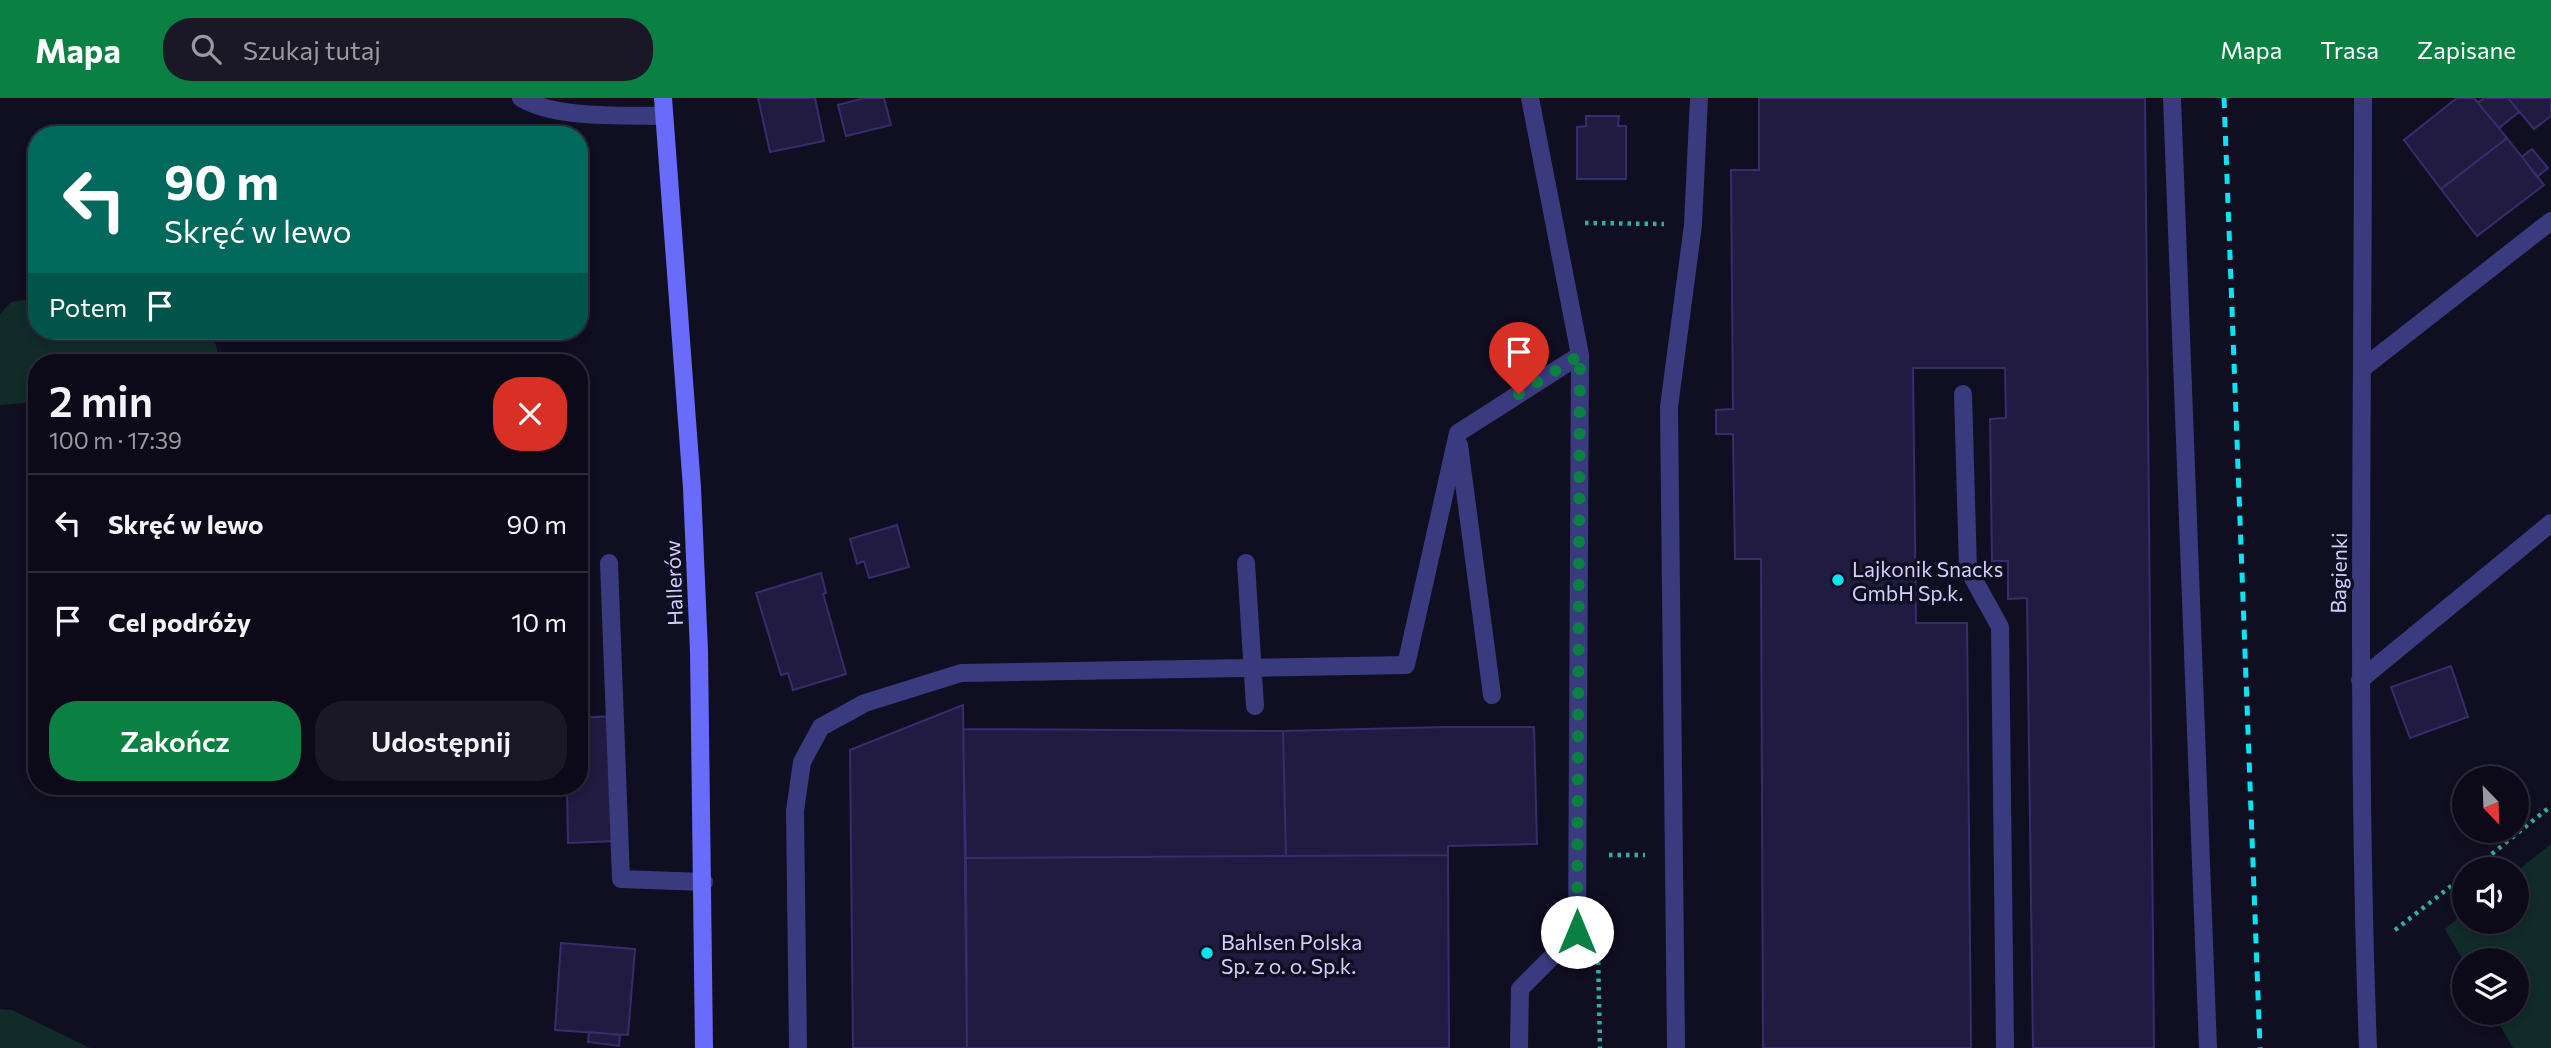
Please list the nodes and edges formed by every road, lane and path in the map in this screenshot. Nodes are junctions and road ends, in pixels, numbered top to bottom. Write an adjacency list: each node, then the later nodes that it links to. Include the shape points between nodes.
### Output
1 (521, 98): 6 (street, Hallerów, via 533,106 566,111)
2 (1530, 98): 10 (street)
3 (1699, 98): 9 (street)
4 (2172, 98): 31 (street)
5 (2363, 98): 11 (street, Bagienki)
6 (663, 107): 23 (street, Hallerów, via 692,488)
7 (2551, 221): 11 (street)
8 (1574, 223): 9 (path)
9 (1693, 225): 29 (street, via 1669,407)
10 (1580, 355): 13 (street); 28 (street, via 1577,932 1520,989)
11 (2363, 368): 18 (street, Bagienki)
12 (1963, 394): 30 (street, via 1968,569 2000,627)
13 (1458, 433): 17 (street, via 1406,665); 19 (street)
14 (2551, 523): 18 (street)
15 (609, 563): 23 (street, via 621,879)
16 (1247, 563): 17 (street)
17 (1253, 668): 20 (street); 27 (street, via 961,673 865,703 821,727 802,762 795,811)
18 (2360, 680): 25 (street, Bagienki)
19 (1492, 695)
20 (1255, 706)
21 (2551, 806): 22 (path)
22 (2488, 857)
23 (704, 882): 26 (street, Hallerów)
24 (2452, 885): 25 (path)
25 (2364, 954): 32 (street, Bagienki)
26 (704, 1048)
27 (798, 1048)
28 (1520, 1048)
29 (1676, 1048)
30 (2006, 1048)
31 (2208, 1048)
32 (2368, 1048)

